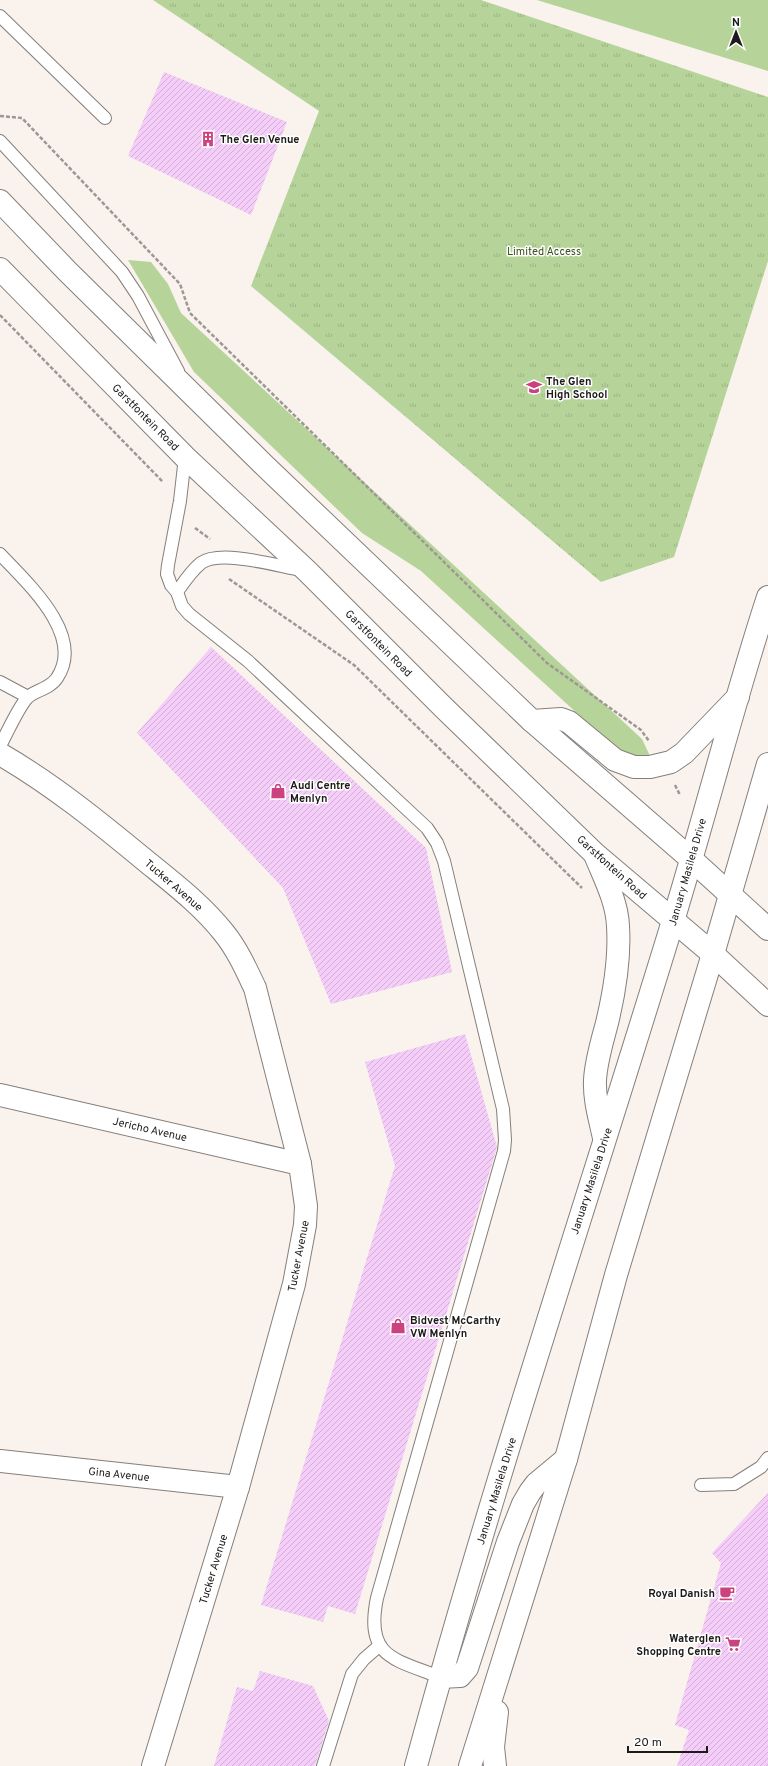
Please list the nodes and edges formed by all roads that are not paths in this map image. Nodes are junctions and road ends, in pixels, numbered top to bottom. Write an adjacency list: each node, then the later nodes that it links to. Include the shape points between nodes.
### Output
1 (0, 16): 2 (lane)
2 (105, 118)
3 (0, 141): 6 (lane, via 122,272 138,296)
4 (0, 201): 6 (main road)
5 (0, 269): 7 (main road, Garstfontein Road)
6 (186, 388): 15 (main road)
7 (185, 457): 9 (main road, Garstfontein Road); 10 (lane, via 178,517 168,570 171,585)
8 (0, 554): 14 (lane, via 42,600 60,633 66,653 58,678)
9 (307, 571): 10 (lane, via 217,557 195,568); 19 (main road, Garstfontein Road, via 438,703)
10 (177, 592): 35 (lane, via 182,606 189,614 248,661 427,828 437,843 444,861 502,1109 504,1151 377,1598 373,1616)
11 (768, 597): 13 (main road, January Masilela Drive)
12 (0, 682): 14 (lane)
13 (739, 696): 15 (main road, via 684,753 671,762 650,767 634,767 608,756 569,722); 20 (main road, January Masilela Drive)
14 (28, 697): 16 (lane)
15 (532, 721): 20 (main road)
16 (0, 746)
17 (0, 754): 28 (main road, Tucker Avenue, via 58,791 132,849 194,900 224,932 255,988)
18 (768, 764): 21 (main road)
19 (595, 854): 22 (main road, Garstfontein Road); 27 (main road, via 614,901 618,926 618,955 595,1081)
20 (691, 859): 21 (main road); 22 (main road, January Masilela Drive)
21 (730, 894): 23 (main road); 24 (main road)
22 (673, 921): 24 (main road, Garstfontein Road); 27 (main road, January Masilela Drive)
23 (768, 929)
24 (713, 954): 25 (main road, Garstfontein Road); 30 (main road, via 616,1275)
25 (768, 1005)
26 (0, 1095): 28 (main road, Jericho Avenue)
27 (604, 1139): 36 (main road, January Masilela Drive)
28 (300, 1164): 33 (main road, Tucker Avenue, via 306,1206 303,1239 294,1284)
29 (768, 1458): 32 (lane, via 761,1467 734,1484)
30 (566, 1459): 34 (main road); 36 (main road, via 536,1484 523,1504 467,1668 460,1676)
31 (0, 1461): 33 (main road, Gina Avenue)
32 (701, 1485)
33 (238, 1487): 37 (main road, Tucker Avenue)
34 (508, 1642): 40 (main road); 41 (main road, via 493,1733)
35 (379, 1646): 36 (lane, via 392,1657); 38 (lane, via 352,1674)
36 (440, 1677): 39 (main road, January Masilela Drive)
37 (153, 1766)
38 (323, 1766)
39 (416, 1766)
40 (470, 1766)
41 (496, 1766)

